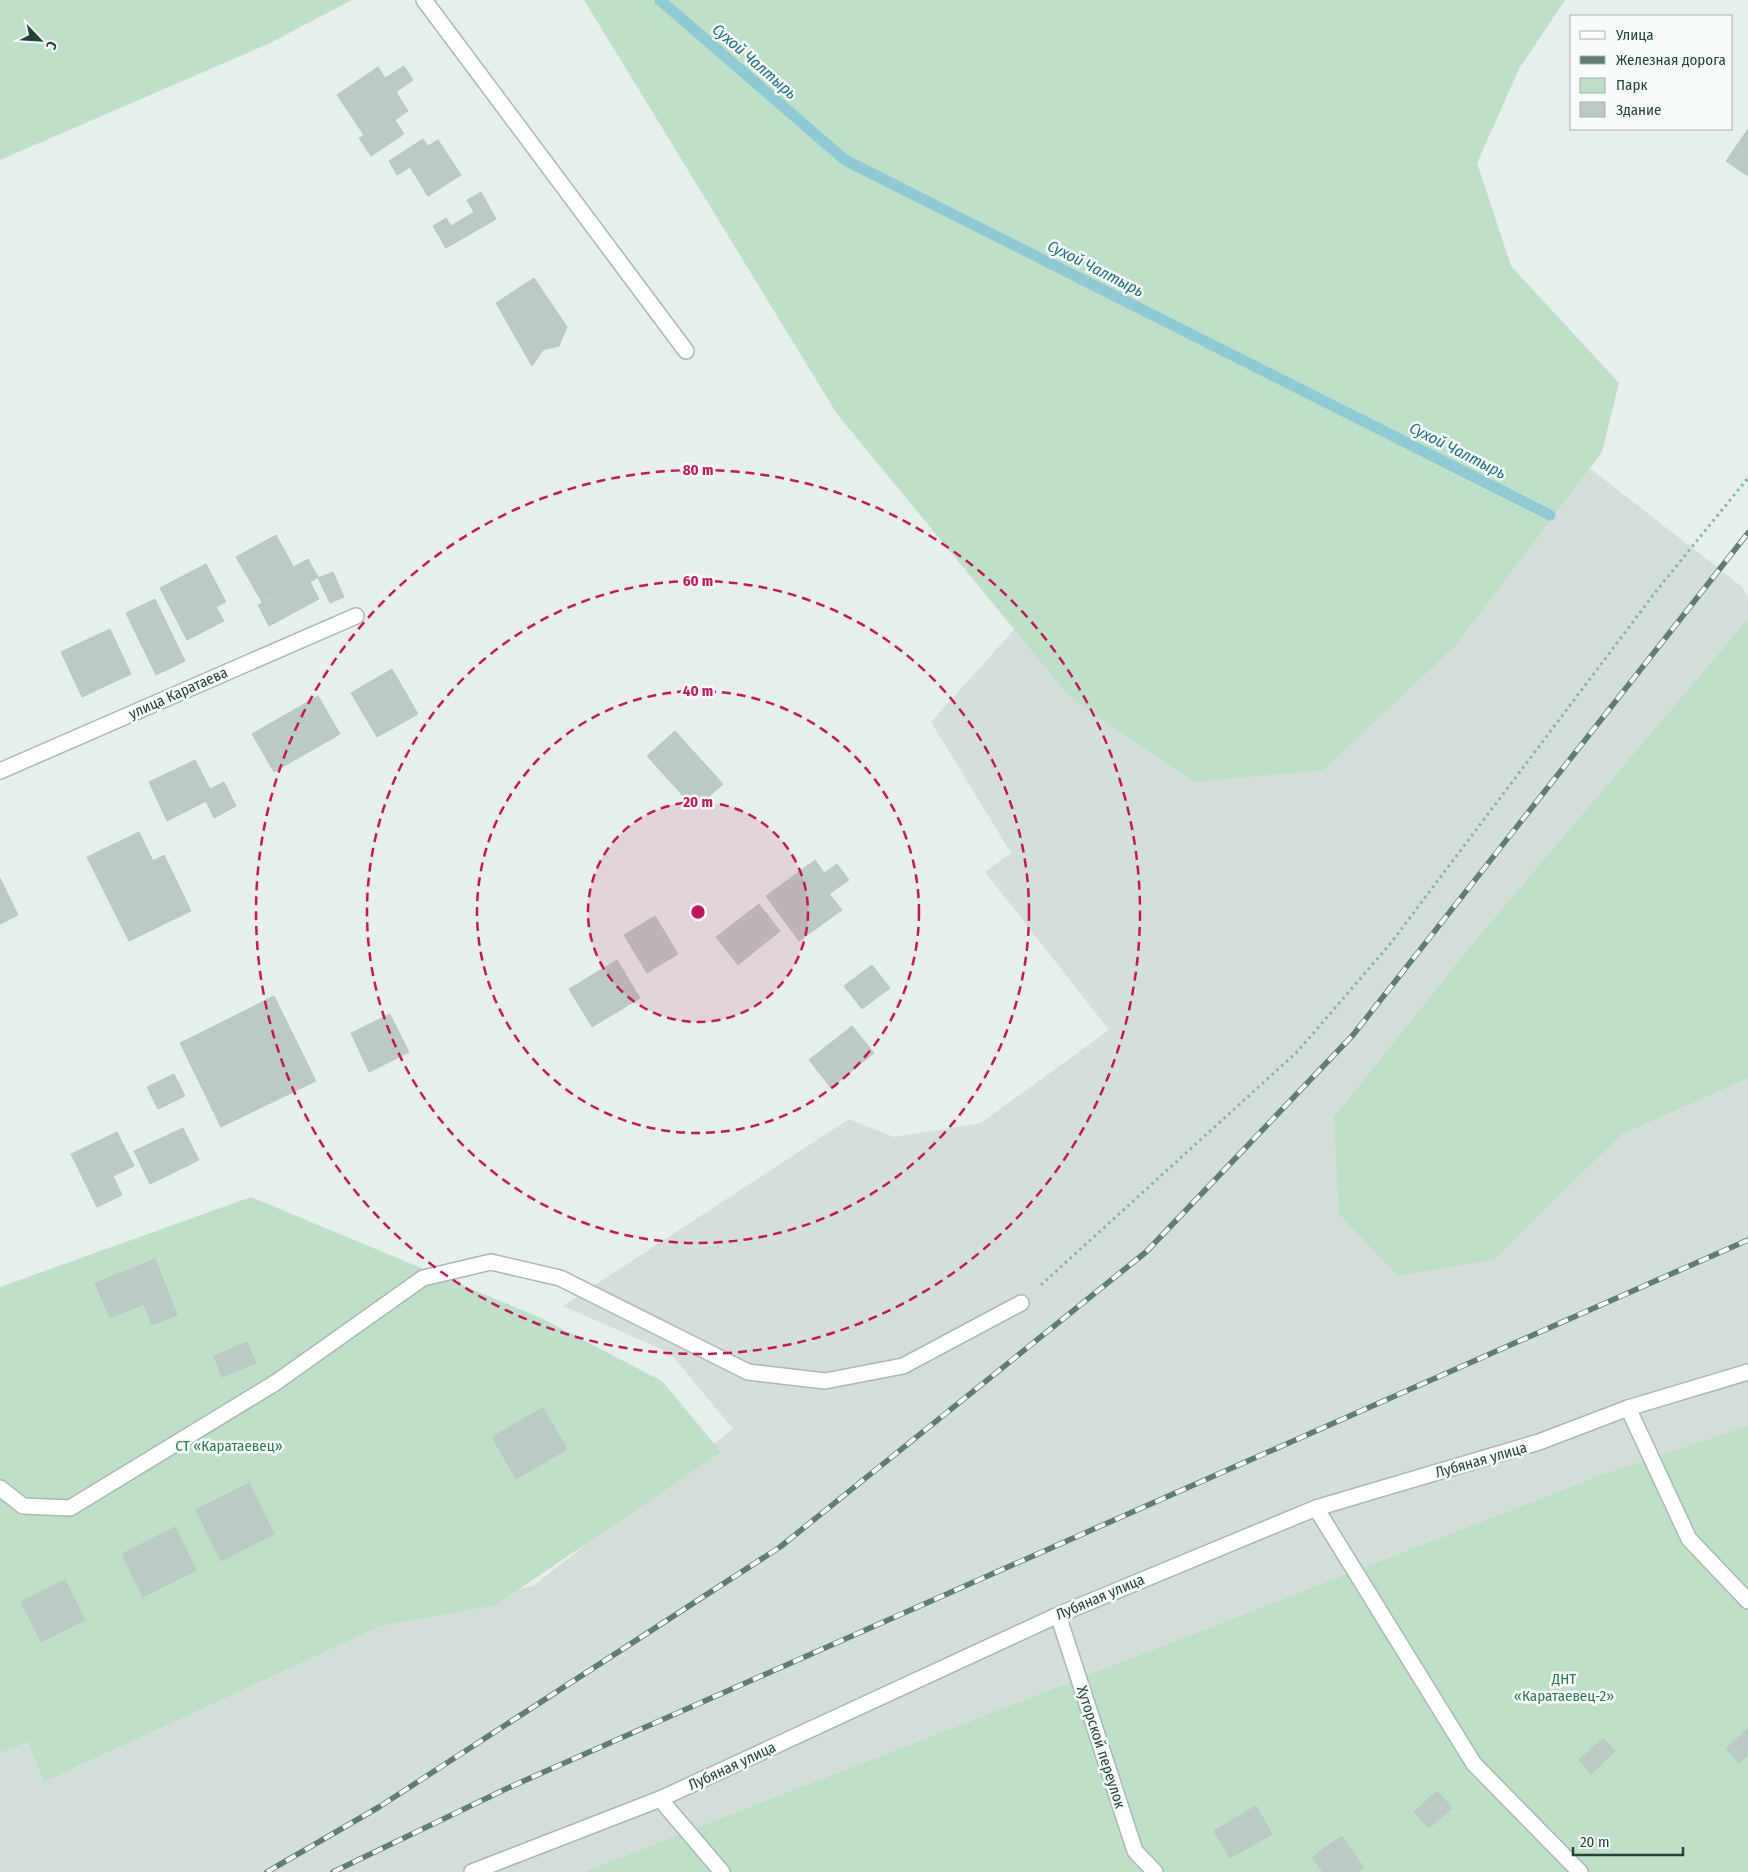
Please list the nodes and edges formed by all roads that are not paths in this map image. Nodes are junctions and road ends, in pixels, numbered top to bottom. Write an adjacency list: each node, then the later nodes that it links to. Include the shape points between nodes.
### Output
1 (424, 0): 2 (street)
2 (686, 351)
3 (356, 616): 4 (street, улица Каратаева)
4 (0, 771)
5 (1021, 1304): 8 (street, via 903,1366 825,1381 748,1372 560,1278 491,1262 423,1278 276,1383 70,1508 23,1506)
6 (1748, 1372): 7 (street, Лубяная улица)
7 (1628, 1408): 9 (street, Лубяная улица, via 1539,1442); 10 (street, via 1689,1540)
8 (0, 1488)
9 (1316, 1508): 11 (street, Лубяная улица); 16 (street, via 1474,1764)
10 (1748, 1601)
11 (1058, 1615): 12 (street, Лубяная улица); 15 (street, Хуторской переулок, via 1135,1852)
12 (660, 1799): 13 (street, Лубяная улица); 14 (street)
13 (472, 1872)
14 (722, 1872)
15 (1154, 1872)
16 (1580, 1872)

